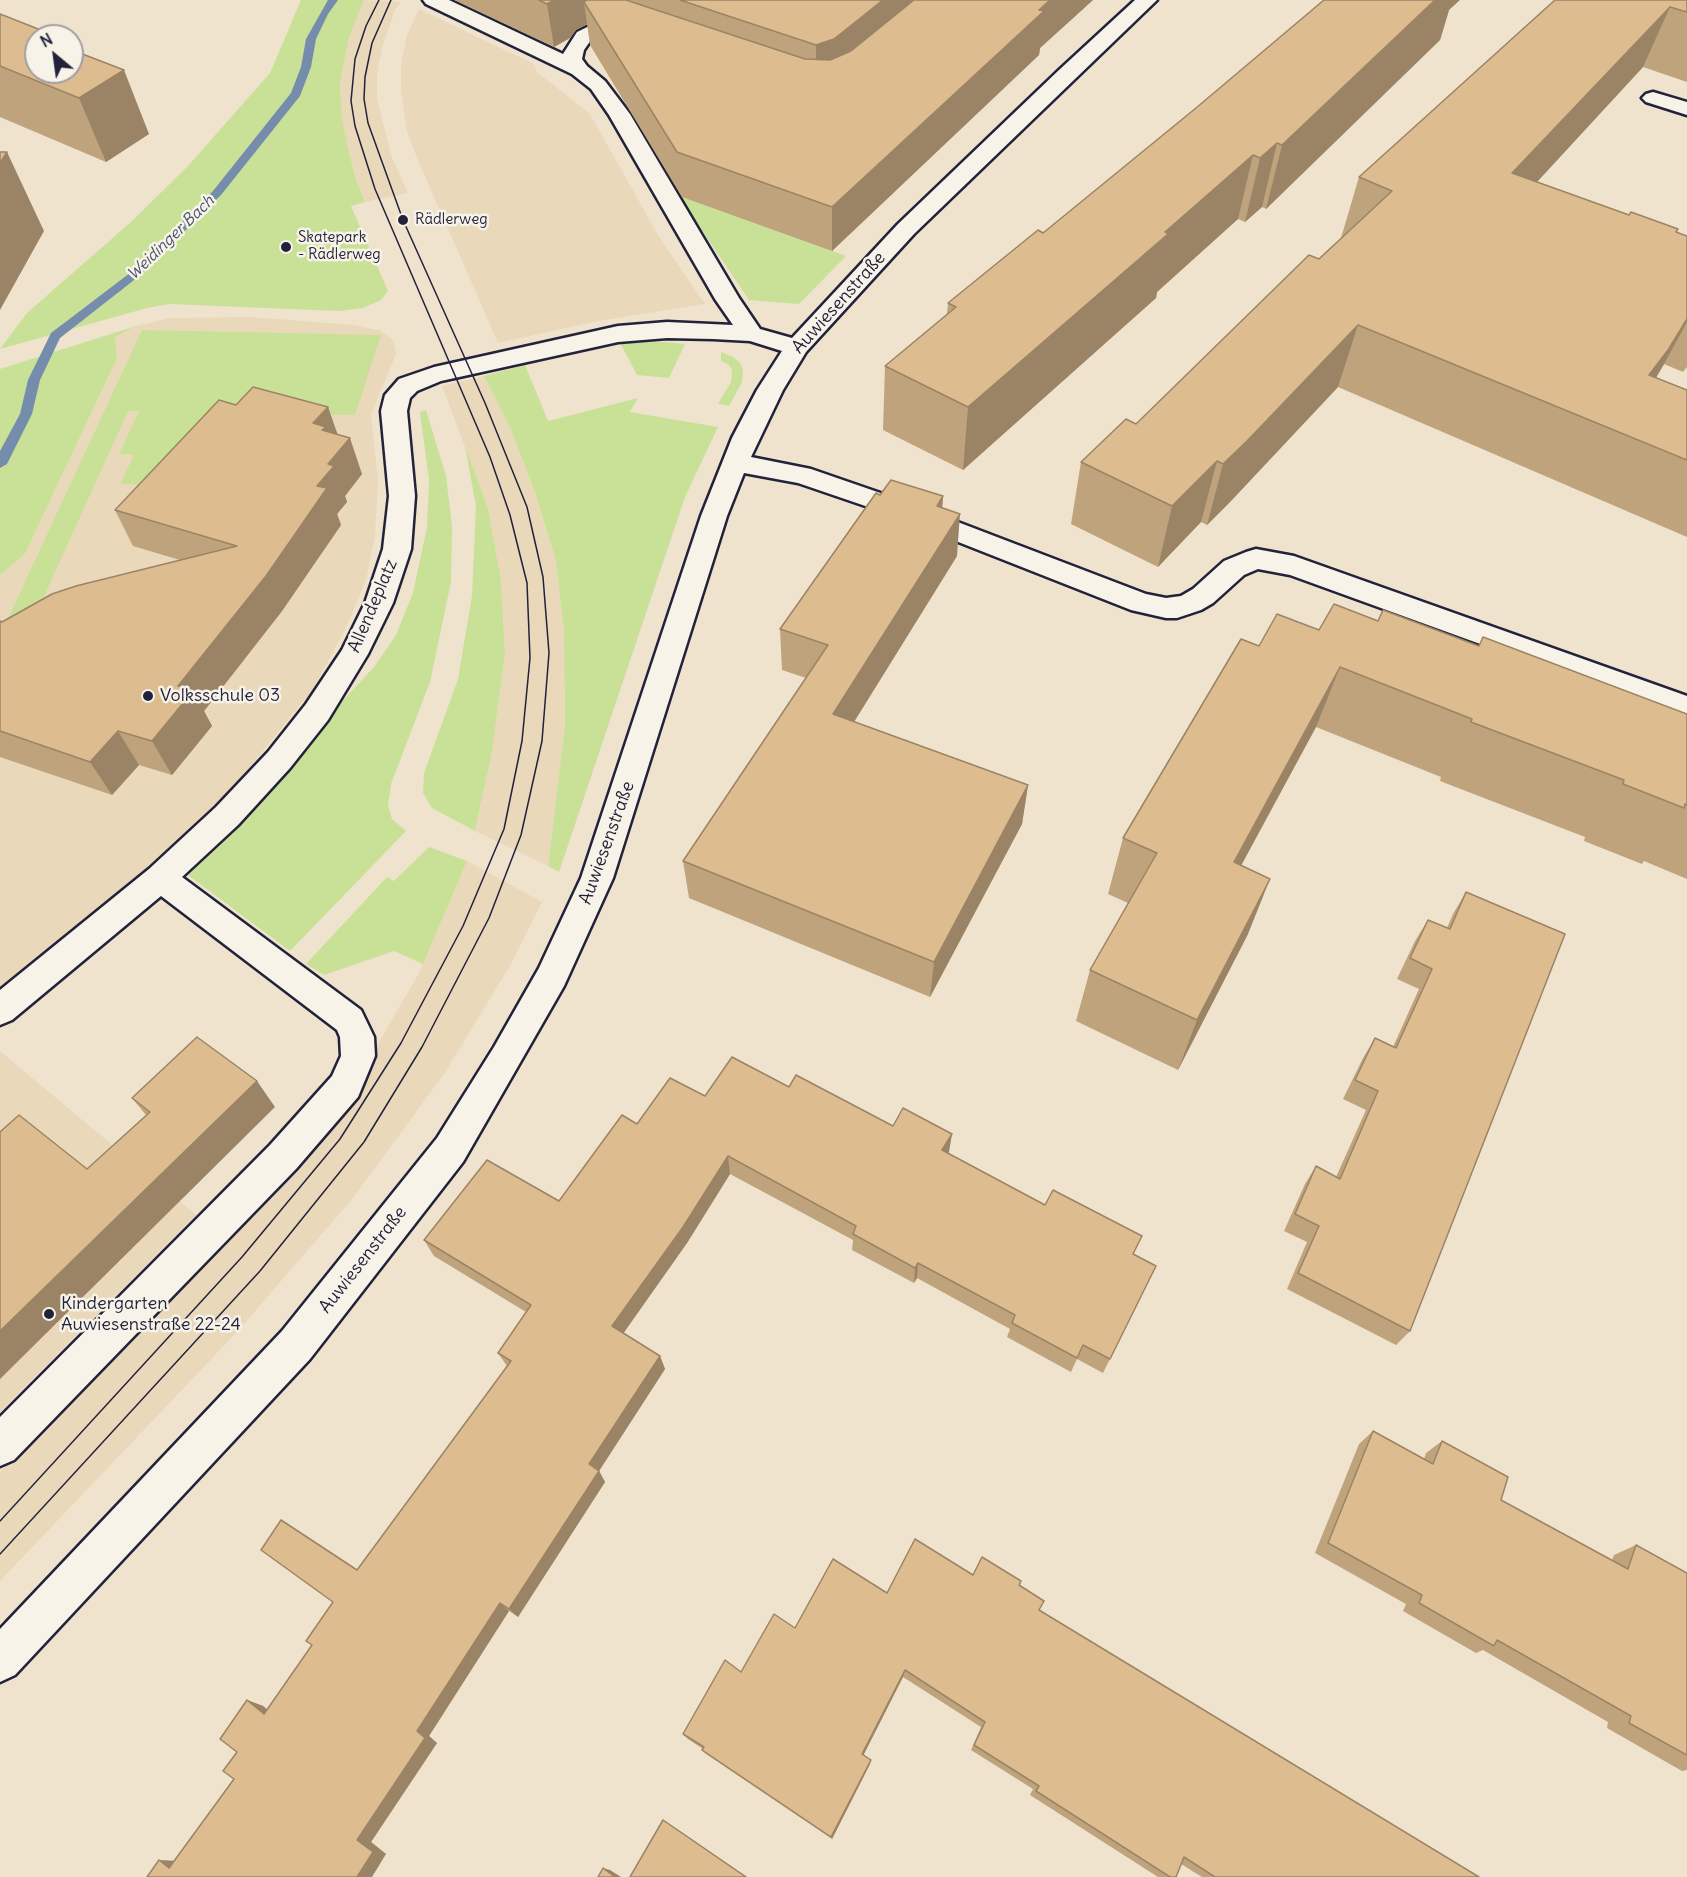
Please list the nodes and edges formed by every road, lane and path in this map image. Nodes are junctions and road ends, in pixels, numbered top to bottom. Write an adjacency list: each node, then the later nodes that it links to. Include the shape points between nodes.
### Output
1 (433, 0): 6 (street)
2 (659, 0): 4 (street)
3 (1147, 0): 10 (street, Auwiesenstraße, via 906,229)
4 (606, 26): 5 (street); 6 (street, via 584,36 574,49 573,59)
5 (628, 33)
6 (579, 70): 9 (street, via 598,86 619,114)
7 (1653, 98): 8 (street)
8 (1687, 109)
9 (751, 334): 10 (street, Allendeplatz); 13 (street, Allendeplatz, via 667,330 618,334 434,375 408,385 398,395 394,411 402,496 397,549 379,603 354,654 317,712 279,760 227,816)
10 (797, 347): 11 (street, Auwiesenstraße, via 770,390)
11 (735, 463): 12 (street, via 802,475 1141,603 1166,608 1191,603 1234,568 1256,559 1294,566); 16 (street, Auwiesenstraße, via 714,516 597,878 552,976 450,1150 296,1344)
12 (1687, 708)
13 (160, 878): 14 (street, Allendeplatz); 15 (street, via 349,1020 357,1037 358,1056 346,1086 283,1157)
14 (0, 1010)
15 (0, 1446)
16 (0, 1660)

